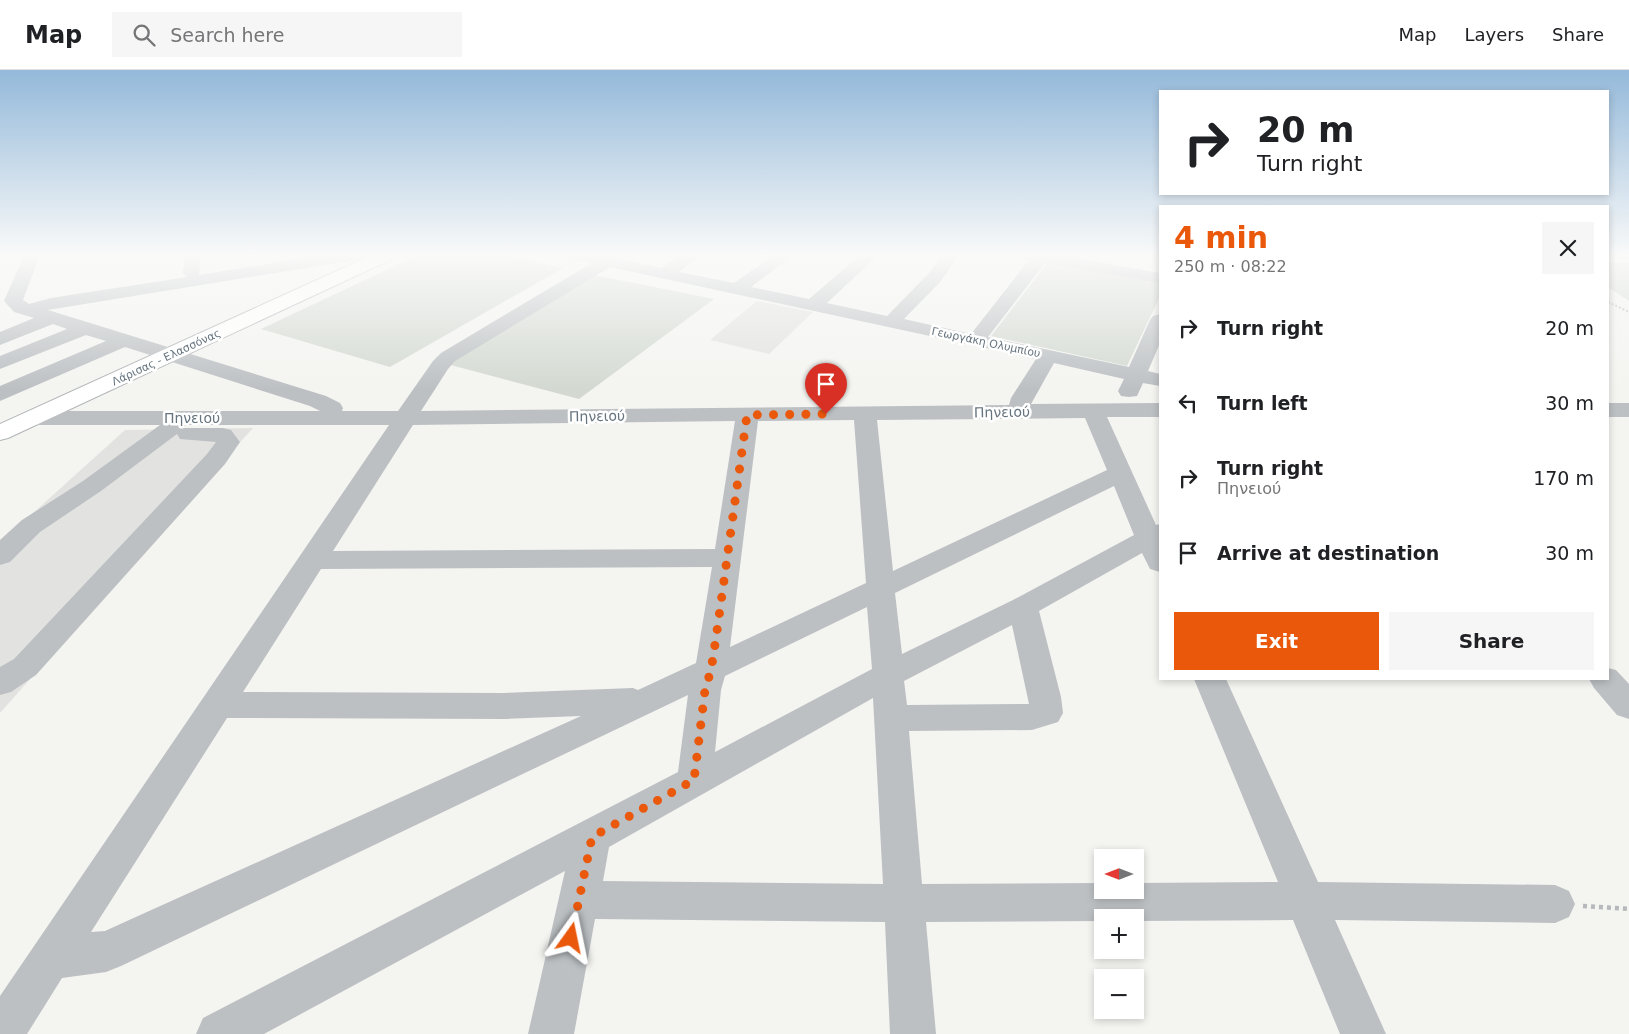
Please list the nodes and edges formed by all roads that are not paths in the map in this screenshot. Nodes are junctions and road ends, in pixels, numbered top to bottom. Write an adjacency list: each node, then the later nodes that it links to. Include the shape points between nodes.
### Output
1 (42, 300): 11 (street)
2 (76, 300): 11 (street, via 51,304)
3 (89, 300): 11 (street)
4 (288, 300): 20 (highway, Λάρισας - Ελασσόνας)
5 (544, 300): 37 (street, via 448,357)
6 (790, 300): 10 (street, Γεωργάκη Ολυμπίου)
7 (820, 300): 10 (street)
8 (912, 300): 13 (street)
9 (1006, 300): 18 (street)
10 (814, 305): 13 (street, Γεωργάκη Ολυμπίου)
11 (45, 315): 12 (street); 15 (street); 16 (street); 17 (street); 19 (street); 22 (street); 24 (street)
12 (0, 316)
13 (891, 322): 18 (street, Γεωργάκη Ολυμπίου)
14 (1159, 322): 23 (street)
15 (0, 328)
16 (0, 339)
17 (125, 340): 20 (street); 26 (street)
18 (976, 340): 21 (street, Γεωργάκη Ολυμπίου)
19 (0, 351)
20 (171, 354): 35 (highway, Λάρισας - Ελασσόνας); 36 (street, via 327,404 332,410)
21 (1048, 356): 23 (street, Γεωργάκη Ολυμπίου); 32 (street, via 1022,398)
22 (0, 363)
23 (1136, 375): 25 (street, Γεωργάκη Ολυμπίου); 28 (street)
24 (0, 376)
25 (1159, 380)
26 (0, 394)
27 (1093, 410): 28 (street, Πηνειού); 32 (street, Πηνειού); 40 (street)
28 (1120, 410): 29 (street, Πηνειού)
29 (1159, 410)
30 (1609, 410): 31 (street)
31 (1629, 410)
32 (1021, 411): 33 (street, Πηνειού)
33 (865, 414): 34 (street, Πηνειού); 45 (street)
34 (747, 415): 37 (street, Πηνειού); 43 (street)
35 (34, 418): 38 (street, Πηνειού); 39 (highway, Λάρισας - Ελασσόνας)
36 (328, 418): 37 (street, Πηνειού); 38 (street, Πηνειού)
37 (406, 418): 44 (street)
38 (172, 426): 42 (street, via 92,486 31,526); 51 (street, via 223,435 228,442 25,667)
39 (0, 433)
40 (1121, 473): 41 (street); 45 (street)
41 (1156, 545): 46 (street)
42 (0, 556)
43 (726, 558): 44 (street); 47 (street)
44 (312, 560): 53 (street)
45 (881, 588): 47 (street); 48 (street)
46 (1023, 607): 48 (street); 55 (street, via 1046,713 1032,717)
47 (711, 670): 52 (street); 56 (street, via 705,690)
48 (888, 675): 55 (street); 56 (street)
49 (1210, 680): 59 (street)
50 (1606, 680): 54 (street)
51 (0, 682)
52 (645, 701): 53 (street, via 503,706); 62 (street, via 106,951)
53 (217, 705): 62 (street)
54 (1629, 706)
55 (890, 718): 60 (street)
56 (694, 780): 57 (street)
57 (592, 837): 58 (street); 64 (street)
58 (579, 900): 60 (street); 65 (street)
59 (1306, 901): 60 (street); 61 (street); 67 (street)
60 (903, 903): 66 (street)
61 (1555, 904)
62 (50, 959): 63 (street)
63 (1, 1034)
64 (218, 1034)
65 (551, 1034)
66 (913, 1034)
67 (1363, 1034)

